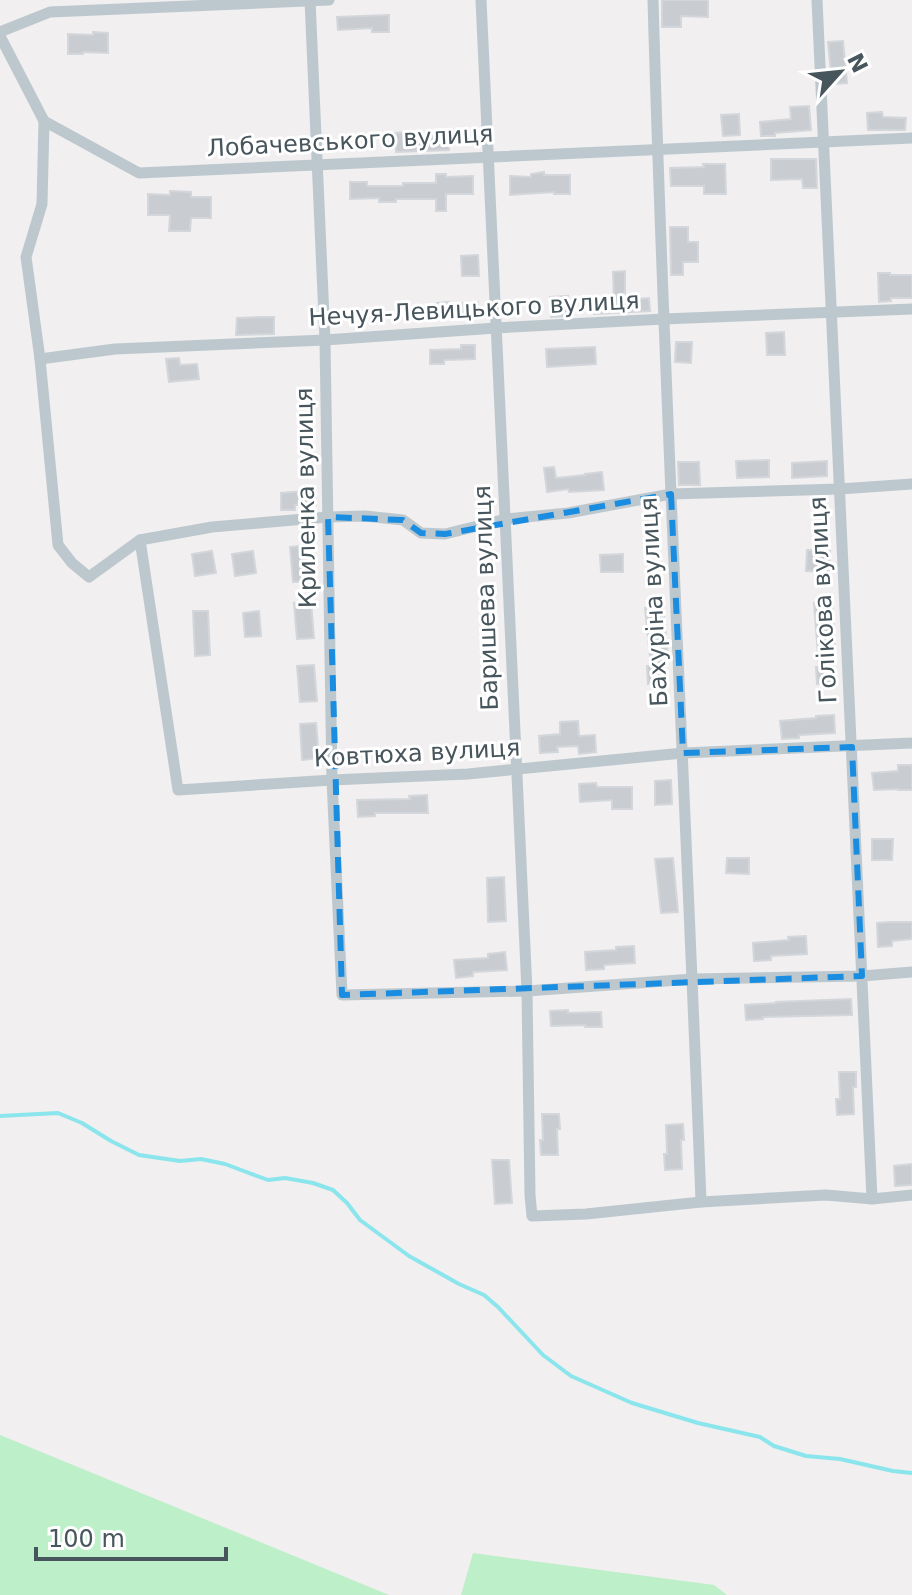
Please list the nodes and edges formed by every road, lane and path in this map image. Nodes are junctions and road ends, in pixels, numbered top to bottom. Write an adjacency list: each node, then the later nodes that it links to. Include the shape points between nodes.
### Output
1 (329, 0): 5 (street)
2 (481, 0): 11 (street, Баришева вулиця)
3 (653, 0): 10 (street, Бахуріна вулиця)
4 (817, 0): 9 (street, Голікова вулиця)
5 (310, 1): 6 (street, via 50,12); 12 (street, Криленка вулиця)
6 (0, 34): 7 (street)
7 (44, 121): 12 (street, Лобачевського вулиця, via 139,173); 18 (street, via 42,204 26,257)
8 (912, 138): 9 (street, Лобачевського вулиця)
9 (824, 141): 10 (street, Лобачевського вулиця); 14 (street, Голікова вулиця)
10 (657, 150): 11 (street, Лобачевського вулиця); 15 (street, Бахуріна вулиця)
11 (487, 156): 12 (street, Лобачевського вулиця); 16 (street, Баришева вулиця)
12 (317, 166): 17 (street, Криленка вулиця)
13 (912, 309): 14 (street, Нечуя-Левицького вулиця)
14 (832, 312): 15 (street, Нечуя-Левицького вулиця); 20 (street, Голікова вулиця)
15 (664, 319): 16 (street, Нечуя-Левицького вулиця); 21 (street, Бахуріна вулиця)
16 (496, 328): 17 (street, Нечуя-Левицького вулиця); 23 (street, Баришева вулиця)
17 (325, 340): 18 (street, Нечуя-Левицького вулиця, via 115,349); 22 (street, Криленка вулиця)
18 (40, 359): 24 (street, via 58,545 89,577)
19 (912, 484): 20 (street)
20 (840, 489): 21 (street); 26 (street, Голікова вулиця)
21 (671, 494): 23 (street); 27 (street, Бахуріна вулиця)
22 (328, 517): 23 (street, via 403,520 421,533 445,534); 24 (street, via 212,527); 29 (street, Криленка вулиця)
23 (506, 519): 28 (street, Баришева вулиця)
24 (140, 540): 29 (street, Ковтюха вулиця, via 178,790)
25 (912, 743): 26 (street, Ковтюха вулиця)
26 (852, 747): 27 (street, Ковтюха вулиця); 31 (street, Голікова вулиця)
27 (683, 753): 28 (street, Ковтюха вулиця); 32 (street, Бахуріна вулиця)
28 (516, 771): 29 (street, Ковтюха вулиця); 33 (street, Баришева вулиця)
29 (332, 780): 33 (street, Криленка вулиця, via 342,995)
30 (912, 972): 31 (street)
31 (862, 976): 32 (street); 35 (street, Голікова вулиця)
32 (693, 979): 33 (street); 36 (street, Бахуріна вулиця)
33 (527, 991): 36 (street, Баришева вулиця, via 532,1216)
34 (912, 1195): 35 (street)
35 (872, 1199): 36 (street, via 826,1195)
36 (701, 1202)

